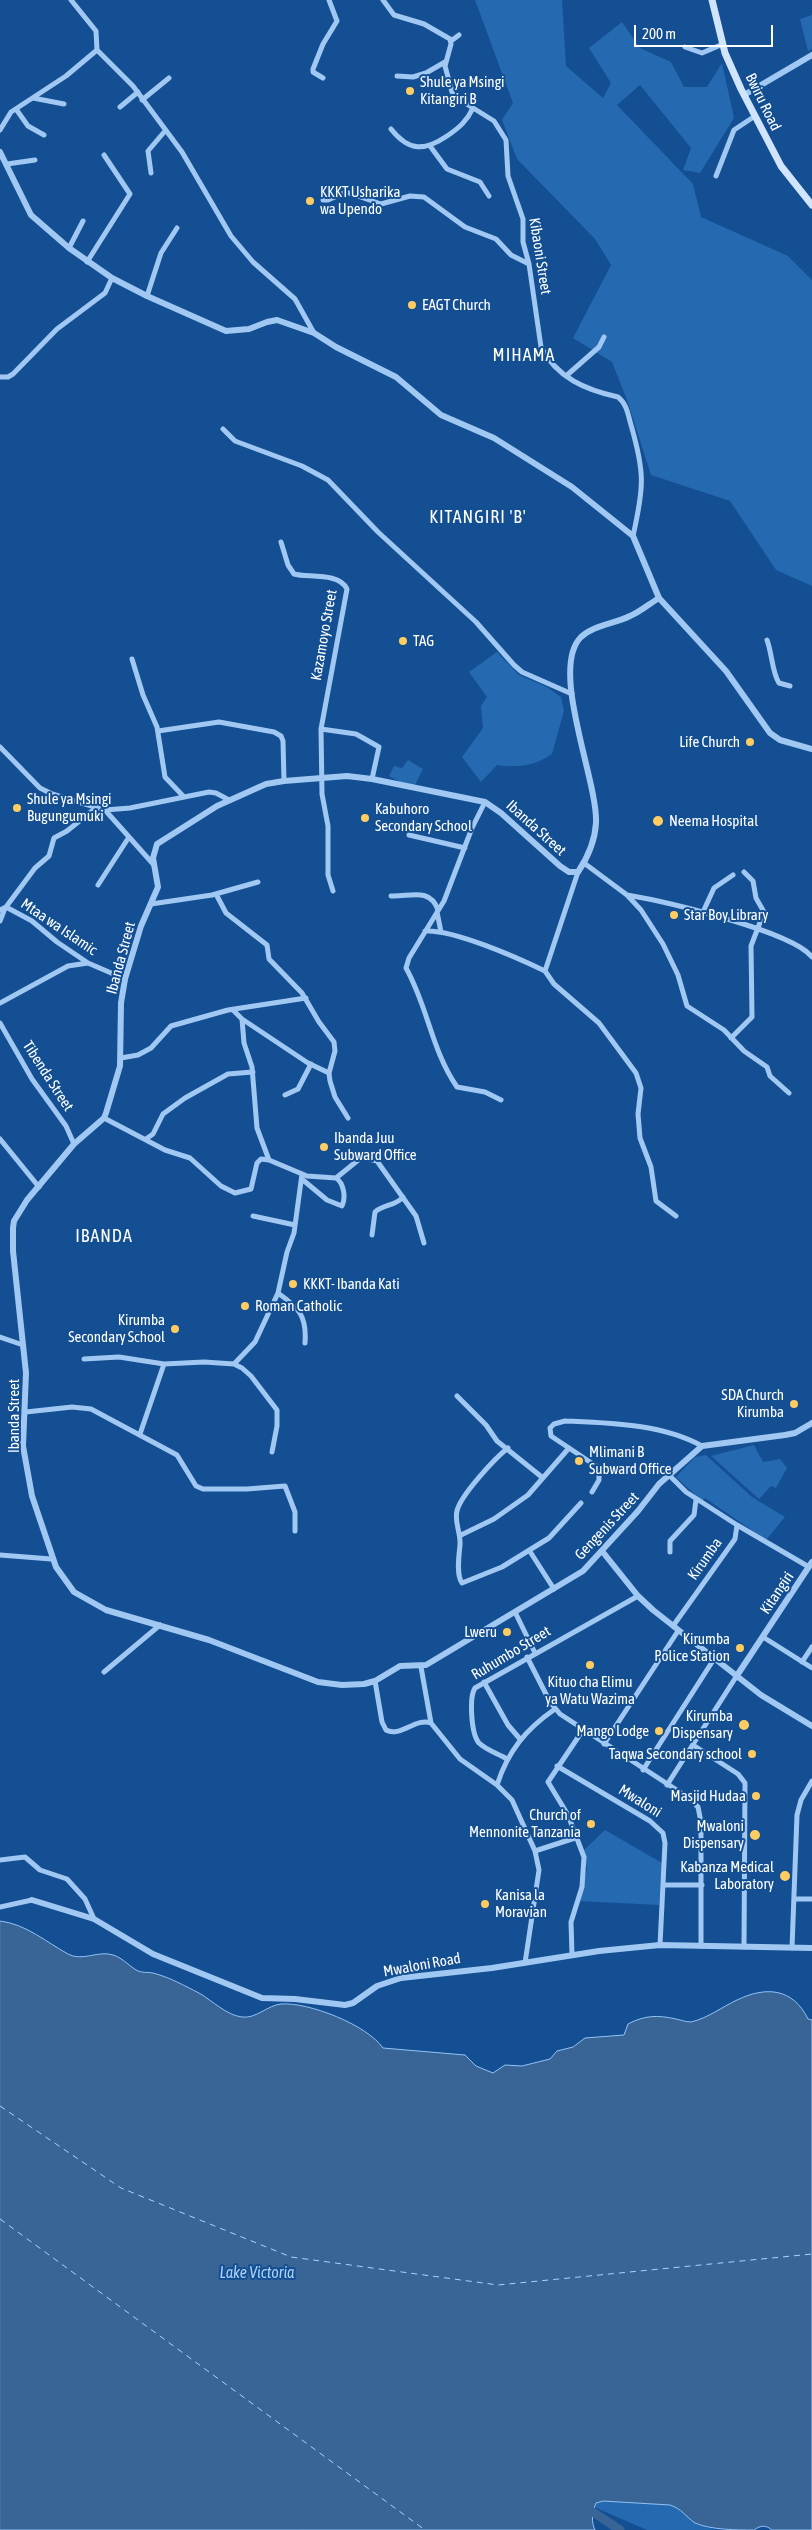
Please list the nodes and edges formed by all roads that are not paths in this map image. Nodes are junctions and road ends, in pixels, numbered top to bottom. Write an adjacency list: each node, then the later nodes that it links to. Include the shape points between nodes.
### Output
1 (71, 0): 9 (street, via 96,31)
2 (328, 0): 14 (street, via 337,21 313,69)
3 (382, 0): 6 (street, via 394,15 424,24)
4 (712, 0): 7 (main road, Bwiru Road)
5 (459, 34): 6 (street)
6 (451, 41): 11 (street, Kibaoni Street)
7 (723, 44): 8 (street, via 702,52); 16 (main road, Bwiru Road)
8 (685, 48)
9 (97, 50): 15 (street); 17 (street)
10 (812, 55): 16 (street)
11 (445, 62): 12 (street, via 413,77); 22 (street, Kibaoni Street, via 452,92)
12 (397, 76)
13 (169, 78): 18 (street)
14 (322, 78)
15 (138, 92): 18 (street); 20 (street)
16 (744, 95): 23 (main road, Bwiru Road)
17 (32, 98): 19 (street); 21 (street)
18 (142, 100): 26 (street)
19 (64, 104)
20 (120, 107)
21 (16, 108): 25 (street, via 7,116); 27 (street, via 28,126)
22 (473, 108): 28 (street, via 461,126); 42 (street, Kibaoni Street, via 494,121 506,140 508,176 523,219 523,242)
23 (755, 116): 34 (street, via 734,130); 37 (main road, Bwiru Road, via 781,166)
24 (391, 129): 28 (street, via 402,141 420,148)
25 (0, 130)
26 (165, 131): 33 (street, via 148,151); 45 (street, via 194,170 231,236 253,262 295,299)
27 (44, 135)
28 (430, 146): 35 (street, via 447,169 480,182)
29 (0, 152): 32 (street)
30 (104, 154): 41 (street, via 130,194)
31 (35, 160): 32 (street)
32 (6, 164): 40 (street, via 31,215)
33 (151, 173)
34 (716, 176)
35 (488, 196)
36 (323, 200): 42 (street, via 346,192 381,204 410,196 424,197 465,227 496,238 510,256)
37 (812, 205)
38 (83, 221): 40 (street)
39 (177, 228): 44 (street, via 161,253)
40 (69, 248): 41 (street)
41 (87, 262): 43 (street)
42 (529, 264): 47 (street, Kibaoni Street, via 541,347)
43 (112, 278): 44 (street); 48 (street, via 105,293 57,330 13,374)
44 (147, 296): 45 (street, via 226,331 249,329 277,320)
45 (314, 333): 50 (street, via 396,377 446,418 494,438 541,466 572,486)
46 (604, 337): 47 (street, via 599,347)
47 (566, 376): 50 (street, Kibaoni Street, via 590,390 618,397 626,408 642,465 643,486)
48 (0, 377)
49 (223, 428): 56 (street, via 235,441 302,466 328,480 378,532 476,622 514,665 522,672)
50 (633, 536): 52 (street)
51 (281, 542): 57 (street, Kazamoyo Street, via 294,574 319,576 347,588)
52 (659, 598): 56 (street, Ibanda Street, via 629,617 594,629 580,638 571,668); 60 (street, via 726,671 770,732 780,740)
53 (768, 640): 55 (street, via 775,677 779,683)
54 (132, 659): 58 (street)
55 (790, 686)
56 (572, 694): 72 (street, Ibanda Street, via 595,807 594,833)
57 (322, 730): 61 (street, Kazamoyo Street); 62 (street, via 356,734 379,746)
58 (158, 731): 63 (street, via 219,722 274,732 283,741); 64 (street, via 165,777)
59 (0, 747): 67 (street, via 40,788)
60 (812, 750)
61 (323, 778): 62 (street, Ibanda Street); 63 (street, Ibanda Street); 79 (street, Kazamoyo Street, via 322,794 328,826 328,875)
62 (372, 778): 66 (street, Ibanda Street)
63 (284, 781): 65 (street, Ibanda Street, via 266,784)
64 (184, 797): 65 (street, via 212,792); 68 (street)
65 (229, 800): 73 (street, Ibanda Street, via 157,844)
66 (485, 802): 71 (street); 74 (street, Ibanda Street, via 560,866 569,872)
67 (97, 807): 68 (street); 84 (street, via 52,839 49,856 34,868)
68 (105, 810): 70 (street)
69 (409, 836): 71 (street)
70 (129, 837): 73 (street); 78 (street)
71 (465, 848): 85 (street)
72 (584, 863): 74 (street, Ibanda Street); 81 (street)
73 (154, 865): 83 (street, Ibanda Street, via 158,887)
74 (578, 872): 93 (street)
75 (744, 872): 88 (street, via 753,881 756,898 764,910)
76 (733, 874): 86 (street, via 714,888)
77 (258, 882): 80 (street)
78 (98, 885)
79 (334, 891)
80 (216, 894): 83 (street); 95 (street, via 226,913 267,945 269,959)
81 (626, 895): 86 (street); 100 (street, via 641,910 661,940 678,975 687,1006)
82 (391, 896): 85 (street, via 425,894 435,902)
83 (150, 904): 94 (street, Ibanda Street)
84 (4, 908): 87 (street); 92 (street, Mtaa wa Islamic, via 32,921)
85 (437, 911): 89 (street); 90 (street)
86 (703, 912): 88 (street)
87 (0, 921)
88 (756, 929): 91 (street, via 800,945); 100 (street, via 750,952 752,1017)
89 (425, 931): 90 (street); 107 (street, via 406,968 417,989 444,1068 461,1089 485,1092)
90 (441, 932): 93 (street)
91 (812, 957)
92 (88, 962): 94 (street, Mtaa wa Islamic); 96 (street, via 68,966)
93 (545, 971): 119 (street, via 554,984 598,1023 636,1073 641,1088 640,1138 651,1167 656,1201)
94 (125, 979): 101 (street, Ibanda Street, via 121,1003)
95 (306, 998): 97 (street); 104 (street, via 334,1042)
96 (0, 1003)
97 (233, 1010): 98 (street); 101 (street, via 171,1026 151,1048 138,1055)
98 (242, 1019): 102 (street); 103 (street, via 244,1043)
99 (0, 1023): 112 (street, Tibenda Street, via 32,1079 66,1126)
100 (731, 1038): 105 (street, via 764,1064 770,1076)
101 (121, 1058): 108 (street, Ibanda Street)
102 (311, 1064): 104 (street); 106 (street, via 298,1089)
103 (253, 1072): 111 (street, via 228,1074 184,1098 163,1114 153,1134); 113 (street, via 257,1128)
104 (329, 1073): 109 (street, via 332,1090)
105 (789, 1093)
106 (285, 1095)
107 (502, 1100)
108 (104, 1118): 111 (street); 112 (street, Ibanda Street)
109 (348, 1118)
110 (0, 1139): 116 (street)
111 (146, 1139): 113 (street, via 171,1153 190,1158 220,1186 234,1193 251,1189 257,1163 261,1159)
112 (74, 1144): 116 (street, Ibanda Street)
113 (269, 1160): 114 (street)
114 (302, 1177): 115 (street); 115 (street, via 327,1200 342,1206 342,1185); 120 (street)
115 (336, 1178): 117 (street, via 362,1157 372,1158 377,1160)
116 (39, 1187): 126 (street, Ibanda Street, via 21,1209 13,1228)
117 (403, 1197): 121 (street, via 400,1202 375,1212); 122 (street, via 416,1216)
118 (253, 1216): 120 (street)
119 (676, 1216)
120 (295, 1225): 123 (street)
121 (372, 1235)
122 (424, 1243)
123 (278, 1293): 125 (street, via 299,1308 306,1331); 129 (street, via 255,1342)
124 (0, 1337): 126 (street)
125 (305, 1343)
126 (23, 1345): 131 (street, Ibanda Street)
127 (84, 1359): 128 (street, via 119,1357)
128 (164, 1364): 129 (street); 133 (street)
129 (234, 1364): 137 (street, via 251,1376 277,1410)
130 (457, 1396): 135 (street)
131 (26, 1412): 133 (street, via 72,1407 91,1409); 150 (street, Ibanda Street, via 24,1446 32,1496)
132 (812, 1424): 134 (street, via 785,1435)
133 (140, 1434): 144 (street, via 178,1455 193,1482 203,1488 285,1486 295,1512)
134 (702, 1446): 136 (street, via 646,1428 565,1421 554,1424 550,1428 551,1436); 138 (street, Gengenis Street)
135 (508, 1448): 139 (street); 145 (street, via 486,1467 458,1507 456,1518)
136 (569, 1448): 139 (street); 140 (street, via 599,1468 599,1480)
137 (272, 1452)
138 (668, 1476): 141 (street, Kirumba); 147 (street, Gengenis Street)
139 (543, 1478): 145 (street, via 528,1495 504,1512)
140 (592, 1492)
141 (696, 1500): 143 (street, Kirumba); 148 (street, via 694,1515 670,1541)
142 (581, 1503): 146 (street, via 549,1538)
143 (738, 1525): 151 (street); 156 (street, Kirumba, via 735,1539)
144 (295, 1531)
145 (461, 1534): 146 (street, via 462,1583 502,1567)
146 (530, 1550): 152 (street)
147 (602, 1551): 152 (street, Gengenis Street, via 583,1571); 153 (street)
148 (670, 1552)
149 (0, 1555): 150 (street)
150 (51, 1558): 155 (street, Ibanda Street, via 74,1592 91,1603)
151 (810, 1564): 157 (street, Kitangiri)
152 (554, 1589): 154 (street, Gengenis Street)
153 (638, 1596): 156 (street); 159 (street, Ruhumbo Street)
154 (515, 1612): 159 (street); 163 (street, Gengenis Street)
155 (160, 1625): 165 (street); 167 (street, Ibanda Street, via 318,1682 354,1685)
156 (676, 1629): 161 (street); 174 (street)
157 (763, 1637): 162 (street); 166 (street, Kitangiri)
158 (812, 1647): 162 (street)
159 (535, 1653): 160 (street, Ruhumbo Street)
160 (527, 1657): 168 (street, Ruhumbo Street); 169 (street)
161 (714, 1659): 166 (street); 178 (street)
162 (802, 1662): 164 (street)
163 (421, 1666): 167 (street, via 400,1666); 170 (street)
164 (812, 1668)
165 (104, 1672)
166 (736, 1677): 171 (street); 175 (street, Mwaloni)
167 (375, 1681): 170 (street, via 386,1730 394,1732 424,1722)
168 (484, 1682): 173 (street, via 508,1725); 176 (street, Ruhumbo Street, via 475,1688 471,1699 476,1738)
169 (555, 1709): 172 (street); 173 (street)
170 (431, 1723): 180 (street, via 460,1759)
171 (812, 1726)
172 (583, 1730): 174 (street); 177 (street)
173 (520, 1739): 176 (street)
174 (604, 1744): 178 (street)
175 (693, 1745): 181 (street, Mwaloni); 195 (street, via 738,1774 745,1783)
176 (507, 1759): 180 (street)
177 (557, 1766): 182 (street, via 548,1784); 185 (street, Mwaloni, via 659,1828 665,1844)
178 (643, 1770): 181 (street)
179 (812, 1780): 188 (street, via 798,1806)
180 (497, 1785): 183 (street, via 512,1800)
181 (667, 1785): 186 (street, via 689,1798 700,1811)
182 (578, 1837): 183 (street); 198 (street, via 584,1857 584,1875 571,1922)
183 (535, 1851): 199 (street, via 539,1870)
184 (0, 1860): 192 (street, via 25,1857 40,1870 64,1878 85,1899)
185 (663, 1884): 186 (street); 193 (street, Mwaloni)
186 (702, 1885): 194 (street)
187 (24, 1897): 189 (street)
188 (794, 1899): 190 (street); 196 (street)
189 (32, 1900): 191 (street); 192 (street, Mwaloni Road)
190 (812, 1900)
191 (0, 1907)
192 (94, 1919): 199 (street, Mwaloni Road, via 153,1954 267,1999 345,2005 388,1981)
193 (660, 1945): 194 (street, Mwaloni Road); 198 (street, Mwaloni Road)
194 (701, 1946): 195 (street, Mwaloni Road)
195 (744, 1947): 196 (street, Mwaloni Road)
196 (792, 1948): 197 (street, Mwaloni Road)
197 (812, 1948)
198 (572, 1955): 199 (street, Mwaloni Road)
199 (525, 1963)

